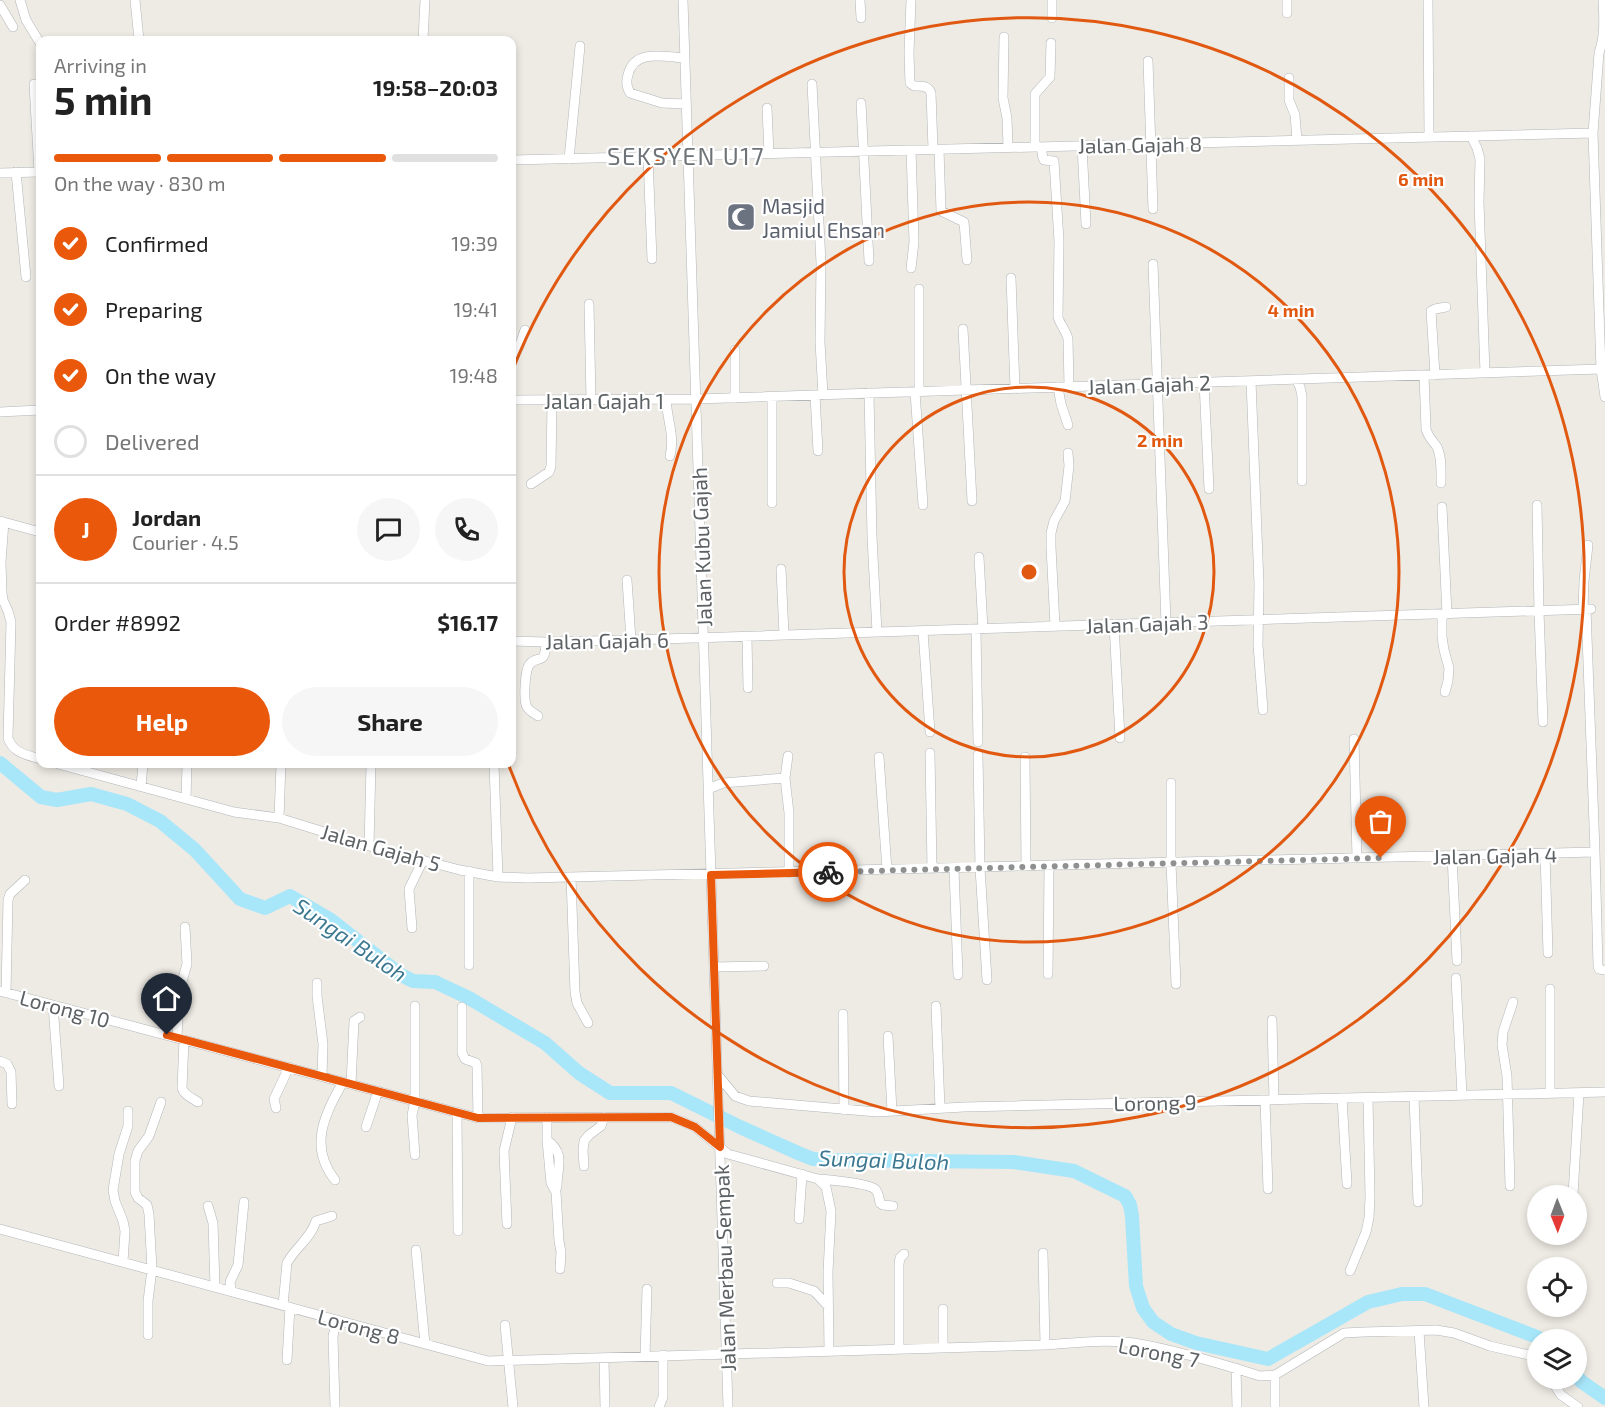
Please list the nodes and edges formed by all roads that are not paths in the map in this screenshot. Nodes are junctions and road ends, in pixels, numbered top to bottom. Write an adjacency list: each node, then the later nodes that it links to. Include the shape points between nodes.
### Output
1 (20, 0): 11 (street); 16 (street)
2 (135, 0): 17 (street)
3 (425, 0): 18 (street)
4 (683, 0): 22 (street, Jalan Kubu Gajah)
5 (860, 0): 13 (street)
6 (911, 0): 40 (street, via 910,84 925,86 931,93)
7 (1052, 0): 14 (street)
8 (1287, 0): 12 (street)
9 (1428, 0): 33 (street)
10 (1603, 0): 31 (street, via 1604,27)
11 (0, 4): 15 (street)
12 (1287, 13)
13 (861, 18)
14 (1052, 18)
15 (13, 27)
16 (36, 36)
17 (140, 36)
18 (423, 36)
19 (1005, 37): 38 (street, via 1003,99)
20 (1051, 43): 39 (street, via 1050,77 1035,94)
21 (580, 46): 47 (street)
22 (685, 58): 28 (street, Jalan Kubu Gajah); 28 (street, via 639,58 627,76 627,89 662,103)
23 (1148, 61): 35 (street)
24 (1289, 78): 34 (street)
25 (34, 84): 30 (street)
26 (812, 84): 43 (street)
27 (861, 103): 42 (street)
28 (686, 104): 45 (street, Jalan Kubu Gajah)
29 (766, 108): 44 (street)
30 (36, 113)
31 (1593, 133): 32 (street, Jalan Gajah 8); 69 (street)
32 (1471, 136): 33 (street, Jalan Gajah 8); 70 (street, via 1480,159)
33 (1429, 137): 34 (street, Jalan Gajah 8)
34 (1297, 140): 35 (street, Jalan Gajah 8)
35 (1151, 144): 37 (street, Jalan Gajah 8); 53 (street)
36 (1052, 146): 37 (street, Jalan Gajah 8); 39 (street, Jalan Gajah 8); 49 (street)
37 (1082, 146): 54 (street)
38 (1008, 147): 39 (street, Jalan Gajah 8); 40 (street, Jalan Gajah 8)
39 (1038, 147): 49 (street, via 1044,160)
40 (936, 149): 41 (street, Jalan Gajah 8); 56 (street, via 941,211 964,222)
41 (911, 150): 42 (street, Jalan Gajah 8); 59 (street, via 914,242)
42 (863, 151): 43 (street, Jalan Gajah 8); 57 (street)
43 (815, 152): 44 (street, Jalan Gajah 8); 83 (street, via 821,263)
44 (768, 154): 45 (street, Jalan Gajah 8)
45 (688, 156): 46 (street, Jalan Gajah 8); 88 (street, Jalan Kubu Gajah)
46 (648, 157): 47 (street, Jalan Gajah 8); 55 (street)
47 (569, 159): 48 (street, Jalan Gajah 8)
48 (516, 160)
49 (1054, 161): 78 (street, via 1058,317 1068,339)
50 (16, 172): 51 (street); 52 (street); 60 (street)
51 (36, 172)
52 (0, 173)
53 (1153, 209)
54 (1086, 224)
55 (652, 259)
56 (967, 260)
57 (869, 261)
58 (1153, 264): 76 (street)
59 (910, 268)
60 (26, 277)
61 (1011, 278): 79 (street)
62 (919, 289): 81 (street)
63 (589, 304): 91 (street)
64 (1446, 307): 72 (street, via 1431,311)
65 (963, 328): 80 (street)
66 (525, 330): 68 (street)
67 (735, 350): 86 (street)
68 (516, 353)
69 (1601, 369): 70 (street, Jalan Gajah 2); 85 (street)
70 (1485, 373): 72 (street, Jalan Gajah 2)
71 (1424, 375): 72 (street, Jalan Gajah 2); 73 (street, Jalan Gajah 2); 99 (street, via 1426,429 1440,456)
72 (1435, 375)
73 (1296, 379): 74 (street, Jalan Gajah 2); 98 (street, via 1302,396)
74 (1251, 381): 75 (street, Jalan Gajah 2); 116 (street)
75 (1204, 382): 76 (street, Jalan Gajah 2); 101 (street)
76 (1157, 384): 78 (street, Jalan Gajah 2); 117 (street)
77 (1058, 387): 78 (street, Jalan Gajah 2); 79 (street, Jalan Gajah 2); 94 (street)
78 (1069, 387)
79 (1015, 388): 80 (street, Jalan Gajah 2)
80 (966, 390): 81 (street, Jalan Gajah 2); 102 (street)
81 (917, 392): 82 (street, Jalan Gajah 2); 104 (street)
82 (869, 393): 83 (street, Jalan Gajah 2); 122 (street)
83 (819, 395): 84 (street, Jalan Gajah 2); 95 (street)
84 (772, 397): 86 (street, Jalan Gajah 2); 103 (street)
85 (1605, 397)
86 (735, 398): 88 (street, Jalan Gajah 2)
87 (666, 399): 88 (street, Jalan Gajah 1); 91 (street, Jalan Gajah 1); 97 (street, via 672,433)
88 (697, 399): 126 (street, Jalan Kubu Gajah)
89 (516, 400): 90 (street, Jalan Gajah 1)
90 (552, 400): 91 (street, Jalan Gajah 1); 100 (street, via 552,466)
91 (591, 400)
92 (36, 410): 93 (street)
93 (0, 412)
94 (1068, 424)
95 (818, 452)
96 (1068, 453): 119 (street, via 1065,501 1051,533)
97 (670, 456)
98 (1302, 481)
99 (1441, 483)
100 (531, 484)
101 (1209, 489)
102 (972, 501)
103 (772, 503)
104 (923, 505)
105 (1537, 505): 114 (street)
106 (1442, 507): 115 (street)
107 (2, 521): 108 (street); 124 (street, via 2,593 11,622)
108 (36, 531)
109 (1588, 545): 113 (street, via 1584,581)
110 (979, 557): 120 (street)
111 (781, 569): 123 (street)
112 (627, 580): 127 (street)
113 (1587, 609): 114 (street, Jalan Gajah 3); 160 (street)
114 (1539, 610): 115 (street, Jalan Gajah 3); 134 (street)
115 (1444, 614): 116 (street, Jalan Gajah 3); 131 (street, via 1443,643 1449,668)
116 (1258, 620): 117 (street, Jalan Gajah 3); 132 (street)
117 (1166, 623): 118 (street, Jalan Gajah 3)
118 (1114, 624): 119 (street, Jalan Gajah 3); 136 (street)
119 (1055, 626): 120 (street, Jalan Gajah 3)
120 (980, 629): 121 (street, Jalan Gajah 3); 138 (street)
121 (923, 631): 122 (street, Jalan Gajah 3); 135 (street)
122 (877, 632): 123 (street, Jalan Gajah 3)
123 (784, 635): 125 (street, Jalan Gajah 3)
124 (5, 637): 144 (street, via 8,738 16,750)
125 (747, 637): 126 (street, Jalan Gajah 3); 130 (street)
126 (703, 638): 127 (street, Jalan Gajah 6); 156 (street, Jalan Kubu Gajah)
127 (631, 640): 129 (street, Jalan Gajah 6)
128 (516, 641): 129 (street, Jalan Gajah 6)
129 (546, 642): 133 (street, via 546,655 528,666 525,679 525,704)
130 (748, 688)
131 (1445, 692)
132 (1263, 710)
133 (538, 716)
134 (1543, 722)
135 (930, 732)
136 (1120, 738)
137 (1354, 739): 163 (street)
138 (978, 742)
139 (930, 753): 170 (street)
140 (978, 754): 169 (street)
141 (788, 756): 153 (street)
142 (879, 757): 171 (street)
143 (1025, 757): 166 (street)
144 (36, 758)
145 (73, 768): 152 (street, Jalan Gajah 5)
146 (100, 768): 152 (street)
147 (143, 768): 155 (street)
148 (187, 768): 157 (street)
149 (281, 768): 158 (street)
150 (371, 768): 159 (street)
151 (494, 768): 175 (street)
152 (100, 775): 155 (street, Jalan Gajah 5)
153 (785, 778): 156 (street, via 723,783); 173 (street)
154 (1171, 783): 165 (street)
155 (141, 786): 157 (street, Jalan Gajah 5)
156 (708, 789): 174 (street, Jalan Kubu Gajah)
157 (186, 798): 158 (street, Jalan Gajah 5, via 234,812)
158 (279, 818): 159 (street, Jalan Gajah 5)
159 (369, 846): 164 (street, Jalan Gajah 5)
160 (1596, 852): 161 (street, Jalan Gajah 4); 185 (street, via 1598,966)
161 (1545, 853): 162 (street, Jalan Gajah 4); 180 (street)
162 (1452, 856): 163 (street, Jalan Gajah 4); 181 (street)
163 (1358, 858): 165 (street, Jalan Gajah 4)
164 (423, 860): 172 (street, Jalan Gajah 5); 179 (street, via 410,889)
165 (1171, 863): 167 (street, Jalan Gajah 4); 191 (street)
166 (1026, 866): 167 (street, Jalan Gajah 4); 169 (street, Jalan Gajah 4)
167 (1048, 866): 186 (street)
168 (954, 868): 169 (street, Jalan Gajah 4); 170 (street, Jalan Gajah 4); 187 (street)
169 (980, 868): 189 (street)
170 (932, 869): 171 (street, Jalan Gajah 4)
171 (887, 870): 173 (street, Jalan Gajah 4)
172 (469, 871): 175 (street, Jalan Gajah 5); 182 (street)
173 (789, 873): 174 (street, Jalan Gajah 4)
174 (711, 875): 176 (street, Jalan Gajah 5); 184 (street, Jalan Kubu Gajah)
175 (498, 877): 176 (street, Jalan Gajah 5)
176 (571, 877): 202 (street, via 575,992)
177 (25, 880): 193 (street, via 8,900)
178 (185, 927): 204 (street, via 187,964 179,992)
179 (412, 928)
180 (1548, 953)
181 (1457, 961)
182 (469, 965)
183 (764, 966): 184 (street)
184 (714, 967): 207 (street, Jalan Kubu Gajah)
185 (1605, 970)
186 (1048, 974)
187 (958, 975)
188 (1456, 978): 217 (street)
189 (987, 980)
190 (317, 983): 208 (street)
191 (1176, 984)
192 (1550, 989): 214 (street)
193 (3, 991): 195 (street, Lorong 10)
194 (1513, 1002): 216 (street, via 1502,1045)
195 (53, 1005): 204 (street, Lorong 10); 210 (street)
196 (415, 1006): 222 (street)
197 (936, 1006): 227 (street)
198 (462, 1007): 235 (street, via 462,1053 477,1066)
199 (843, 1014): 228 (street)
200 (360, 1017): 209 (street, via 354,1021)
201 (1272, 1020): 221 (street)
202 (588, 1023)
203 (888, 1036): 230 (street)
204 (181, 1039): 206 (street, Lorong 10); 224 (street, via 182,1088)
205 (0, 1061): 225 (street, via 11,1072)
206 (289, 1068): 208 (street, Lorong 10); 226 (street, via 274,1099)
207 (717, 1073): 213 (street, Jalan Kubu Gajah); 228 (street, Lorong 9, via 740,1099)
208 (322, 1076): 209 (street, Lorong 10)
209 (347, 1083): 211 (street, Lorong 10); 242 (street, via 332,1101 322,1125 322,1155)
210 (59, 1086)
211 (378, 1091): 222 (street, Lorong 10); 236 (street)
212 (1605, 1092): 215 (street, Lorong 9)
213 (718, 1093): 237 (street, Jalan Merbau Sempak)
214 (1550, 1093): 215 (street, Lorong 9); 216 (street, Lorong 9)
215 (1579, 1093): 244 (street)
216 (1507, 1094): 217 (street, Lorong 9); 245 (street)
217 (1461, 1095): 218 (street, Lorong 9)
218 (1414, 1096): 220 (street, Lorong 9); 248 (street)
219 (1342, 1098): 220 (street, Lorong 9); 221 (street, Lorong 9); 243 (street)
220 (1368, 1098): 262 (street, via 1369,1218)
221 (1269, 1100): 227 (street, Lorong 9); 246 (street)
222 (415, 1101): 231 (street, Lorong 10); 238 (street)
223 (161, 1102): 260 (street, via 135,1161 135,1192 147,1205 149,1214)
224 (198, 1102)
225 (12, 1104)
226 (276, 1108)
227 (940, 1108): 230 (street, Lorong 9)
228 (844, 1110): 230 (street, Lorong 9)
229 (128, 1111): 259 (street, via 113,1190 125,1231)
230 (892, 1111)
231 (457, 1112): 235 (street, Lorong 10); 255 (street)
232 (512, 1117): 233 (street, Lorong 10); 235 (street, Lorong 10); 253 (street, via 504,1150)
233 (547, 1117): 234 (street, Lorong 10); 261 (street, via 547,1140 554,1145 560,1162 556,1192)
234 (604, 1117): 237 (street, Lorong 10, via 671,1117); 239 (street, via 601,1126 584,1141)
235 (478, 1118)
236 (366, 1127)
237 (720, 1143): 240 (street, Lorong 10, via 728,1154); 279 (street, Jalan Merbau Sempak)
238 (414, 1155)
239 (584, 1166)
240 (802, 1174): 241 (street, Lorong 10); 252 (street)
241 (818, 1179): 250 (street, Lorong 10, via 874,1188 880,1203); 268 (street, via 826,1186 831,1211)
242 (335, 1180)
243 (1347, 1184)
244 (1574, 1185)
245 (1510, 1186)
246 (1268, 1189)
247 (244, 1202): 266 (street, via 238,1265 230,1282)
248 (1418, 1202)
249 (208, 1206): 264 (street, via 213,1223)
250 (893, 1206)
251 (332, 1216): 267 (street, via 316,1221 314,1229 290,1257)
252 (799, 1219)
253 (507, 1224)
254 (0, 1229): 259 (street, Lorong 8)
255 (458, 1231)
256 (416, 1250): 274 (street)
257 (1042, 1253): 275 (street)
258 (904, 1254): 277 (street, via 899,1264)
259 (123, 1262): 260 (street, Lorong 8)
260 (152, 1269): 264 (street, Lorong 8); 273 (street)
261 (560, 1269)
262 (1350, 1271)
263 (777, 1283): 268 (street, via 814,1291)
264 (215, 1287): 266 (street, Lorong 8)
265 (647, 1290): 282 (street)
266 (231, 1291): 267 (street, Lorong 8)
267 (286, 1306): 270 (street, Lorong 8); 284 (street)
268 (828, 1306): 278 (street)
269 (943, 1309): 276 (street)
270 (337, 1320): 274 (street, Lorong 8); 289 (street, via 333,1336)
271 (506, 1325): 285 (street)
272 (1419, 1331): 281 (street, via 1454,1333); 287 (street, via 1344,1333); 296 (street)
273 (148, 1335)
274 (425, 1344): 285 (street, Lorong 8, via 481,1360)
275 (1045, 1345): 276 (street, Lorong 7); 286 (street, Lorong 7, via 1132,1343)
276 (943, 1348): 277 (street, Lorong 7)
277 (899, 1349): 278 (street, Lorong 7)
278 (829, 1351): 279 (street, Lorong 7)
279 (727, 1354): 280 (street, Lorong 8); 293 (street, Jalan Merbau Sempak)
280 (663, 1355): 282 (street, Lorong 8); 292 (street, via 663,1397)
281 (1527, 1355)
282 (645, 1356): 283 (street, Lorong 8)
283 (604, 1358): 285 (street, Lorong 8); 291 (street)
284 (287, 1360)
285 (509, 1360): 290 (street)
286 (1236, 1368): 287 (street, Lorong 7, via 1260,1376); 294 (street)
287 (1275, 1375): 295 (street)
288 (1557, 1389): 297 (street)
289 (335, 1407)
290 (513, 1407)
291 (605, 1407)
292 (659, 1407)
293 (728, 1407)
294 (1237, 1407)
295 (1275, 1407)
296 (1424, 1407)
297 (1578, 1407)

